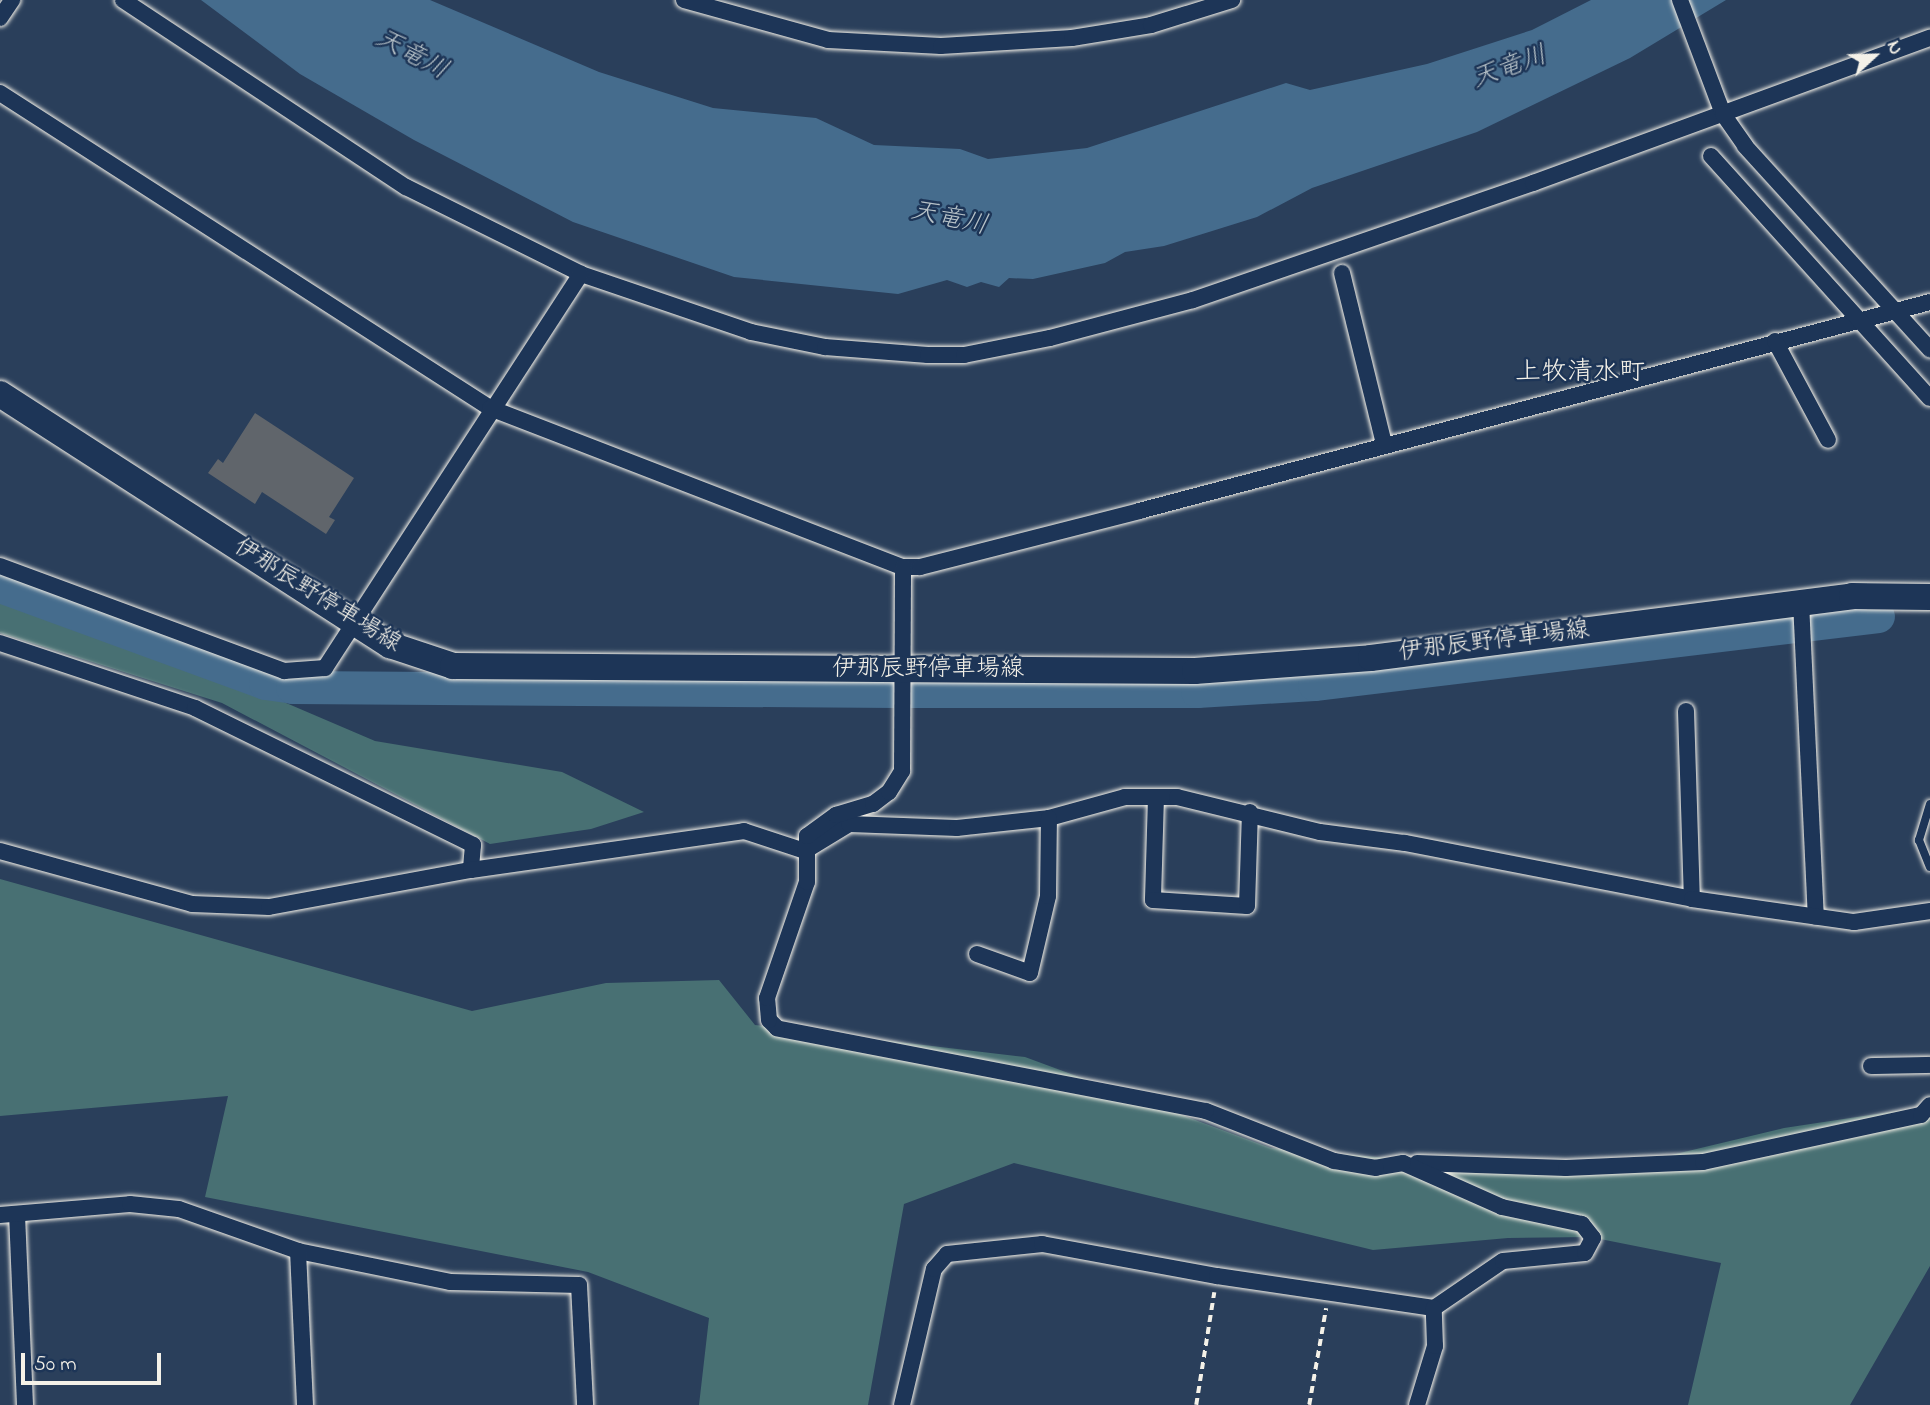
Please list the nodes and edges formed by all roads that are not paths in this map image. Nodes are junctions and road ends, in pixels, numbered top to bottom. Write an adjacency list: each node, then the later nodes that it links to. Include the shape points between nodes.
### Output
1 (12, 0): 7 (street)
2 (123, 0): 13 (street, via 406,187)
3 (684, 0): 6 (street)
4 (1232, 0): 6 (street, via 1151,25 1072,38 941,46 828,40)
5 (1680, 0): 10 (street)
6 (715, 5)
7 (0, 18)
8 (1930, 38): 10 (street)
9 (0, 93): 21 (street)
10 (1720, 108): 13 (street, via 1193,300 1051,338 964,355 848,349 751,332); 15 (street, via 1745,146)
11 (1711, 156): 16 (street)
12 (1342, 273): 23 (street)
13 (580, 274): 21 (street)
14 (1930, 302): 15 (street)
15 (1895, 311): 16 (street); 18 (street)
16 (1858, 319): 17 (street); 20 (street)
17 (1775, 341): 22 (street); 23 (street)
18 (1930, 349)
19 (0, 394): 28 (main road, 伊那辰野停車場線)
20 (1930, 398)
21 (490, 408): 25 (street); 28 (street)
22 (1828, 440)
23 (1384, 444): 25 (street, via 920,567)
24 (0, 566): 28 (street, via 284,671 325,668)
25 (903, 567): 30 (street)
26 (1924, 593): 27 (main road, 伊那辰野停車場線)
27 (1801, 602): 30 (main road, 伊那辰野停車場線, via 1271,667); 42 (street)
28 (352, 622): 30 (main road, 伊那辰野停車場線, via 390,645 453,666)
29 (0, 643): 39 (street, via 195,708 473,845)
30 (902, 671): 37 (street, via 902,771 889,792 873,804 815,827)
31 (1686, 711): 40 (street)
32 (1156, 797): 34 (street); 34 (street, via 1153,900 1247,906); 35 (street, via 1125,797)
33 (1930, 804): 38 (lane, via 1919,840)
34 (1250, 812): 40 (street, via 1320,831)
35 (1049, 818): 37 (street, via 957,828 849,824); 43 (street, via 1048,897 1030,973)
36 (0, 850): 39 (street, via 192,904 269,907)
37 (804, 851): 39 (street, via 744,831); 47 (street, via 807,882 767,998 769,1020 777,1028 1014,1076 1155,1098 1206,1111 1334,1161 1376,1168)
38 (1930, 867)
39 (471, 870)
40 (1692, 899): 42 (street)
41 (1930, 911): 42 (street, via 1854,922)
42 (1816, 917)
43 (977, 954)
44 (1930, 1065): 45 (street)
45 (1871, 1066)
46 (1930, 1105): 47 (street, via 1921,1115 1703,1162 1566,1168)
47 (1403, 1163): 51 (street, via 1502,1207 1582,1224 1593,1238 1585,1253 1503,1261)
48 (17, 1214): 49 (street); 50 (street, via 130,1204 179,1209); 52 (street)
49 (0, 1215)
50 (298, 1251): 53 (street); 54 (street, via 450,1282 579,1285)
51 (1434, 1308): 55 (street, via 1042,1244 947,1254 934,1269); 56 (street, via 1435,1346)
52 (25, 1405)
53 (305, 1405)
54 (585, 1405)
55 (902, 1405)
56 (1417, 1405)

